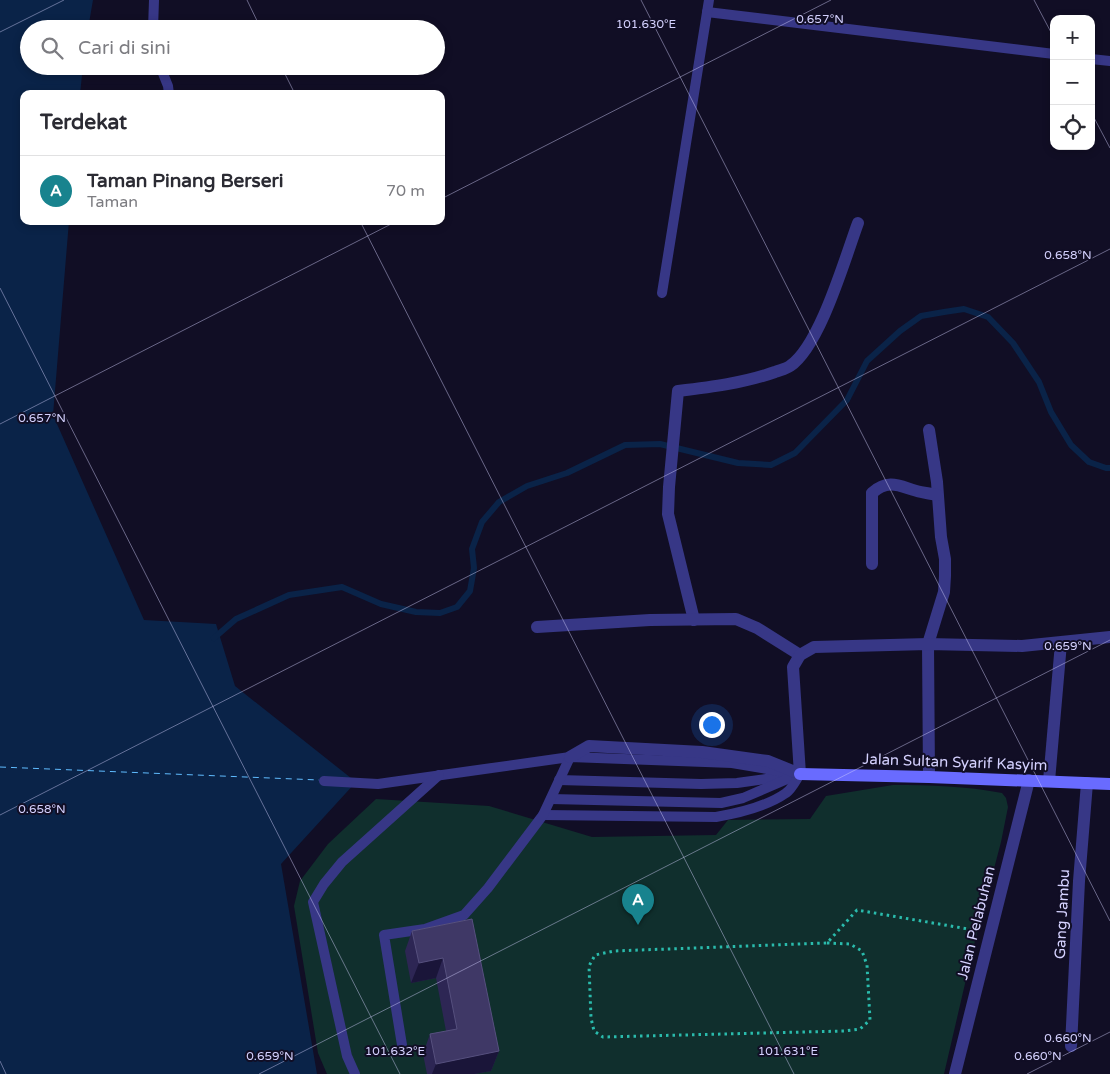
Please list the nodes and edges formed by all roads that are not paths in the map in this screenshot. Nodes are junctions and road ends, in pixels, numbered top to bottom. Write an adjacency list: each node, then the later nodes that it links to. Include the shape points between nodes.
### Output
1 (154, 0): 4 (lane)
2 (709, 0): 3 (lane)
3 (707, 12): 5 (lane); 11 (lane)
4 (153, 20)
5 (1050, 54)
6 (1095, 59): 7 (lane)
7 (1110, 61)
8 (164, 75): 9 (lane)
9 (168, 90)
10 (858, 223): 15 (street, via 827,308 803,354 789,367 753,379 678,391 668,514)
11 (662, 294)
12 (929, 430): 13 (street)
13 (937, 494): 14 (street, via 898,484 880,486 872,494); 19 (street, via 945,576 944,592)
14 (872, 564)
15 (694, 620): 16 (street); 20 (street, via 736,619)
16 (537, 627)
17 (1110, 637): 18 (street)
18 (1061, 643): 19 (street, via 1022,646); 28 (street)
19 (928, 644): 20 (street, via 814,647); 24 (street)
20 (800, 655): 22 (street, via 793,667)
21 (570, 757): 22 (street, via 589,746 702,752 768,761); 23 (lane); 25 (lane)
22 (800, 774): 24 (main road, Jalan Sultan Syarif Kasyim); 25 (lane, via 701,784); 31 (lane, via 742,798 721,803); 32 (lane, via 788,792 740,813 716,817)
23 (439, 775): 27 (lane, via 378,784); 35 (lane, via 342,862 313,902 347,1056)
24 (929, 777): 26 (main road, Jalan Sultan Syarif Kasyim)
25 (559, 780): 31 (lane)
26 (1029, 780): 28 (main road, Jalan Sultan Syarif Kasyim); 36 (street, Jalan Pelabuhan)
27 (324, 781)
28 (1049, 781): 29 (main road, Jalan Sultan Syarif Kasyim)
29 (1087, 783): 30 (main road, Jalan Sultan Syarif Kasyim); 33 (street, Gang Jambu)
30 (1110, 784)
31 (551, 799): 32 (lane)
32 (543, 815): 34 (lane, via 488,888 464,914 425,929 384,935)
33 (1071, 1046)
34 (403, 1051)
35 (355, 1074)
36 (954, 1074)

